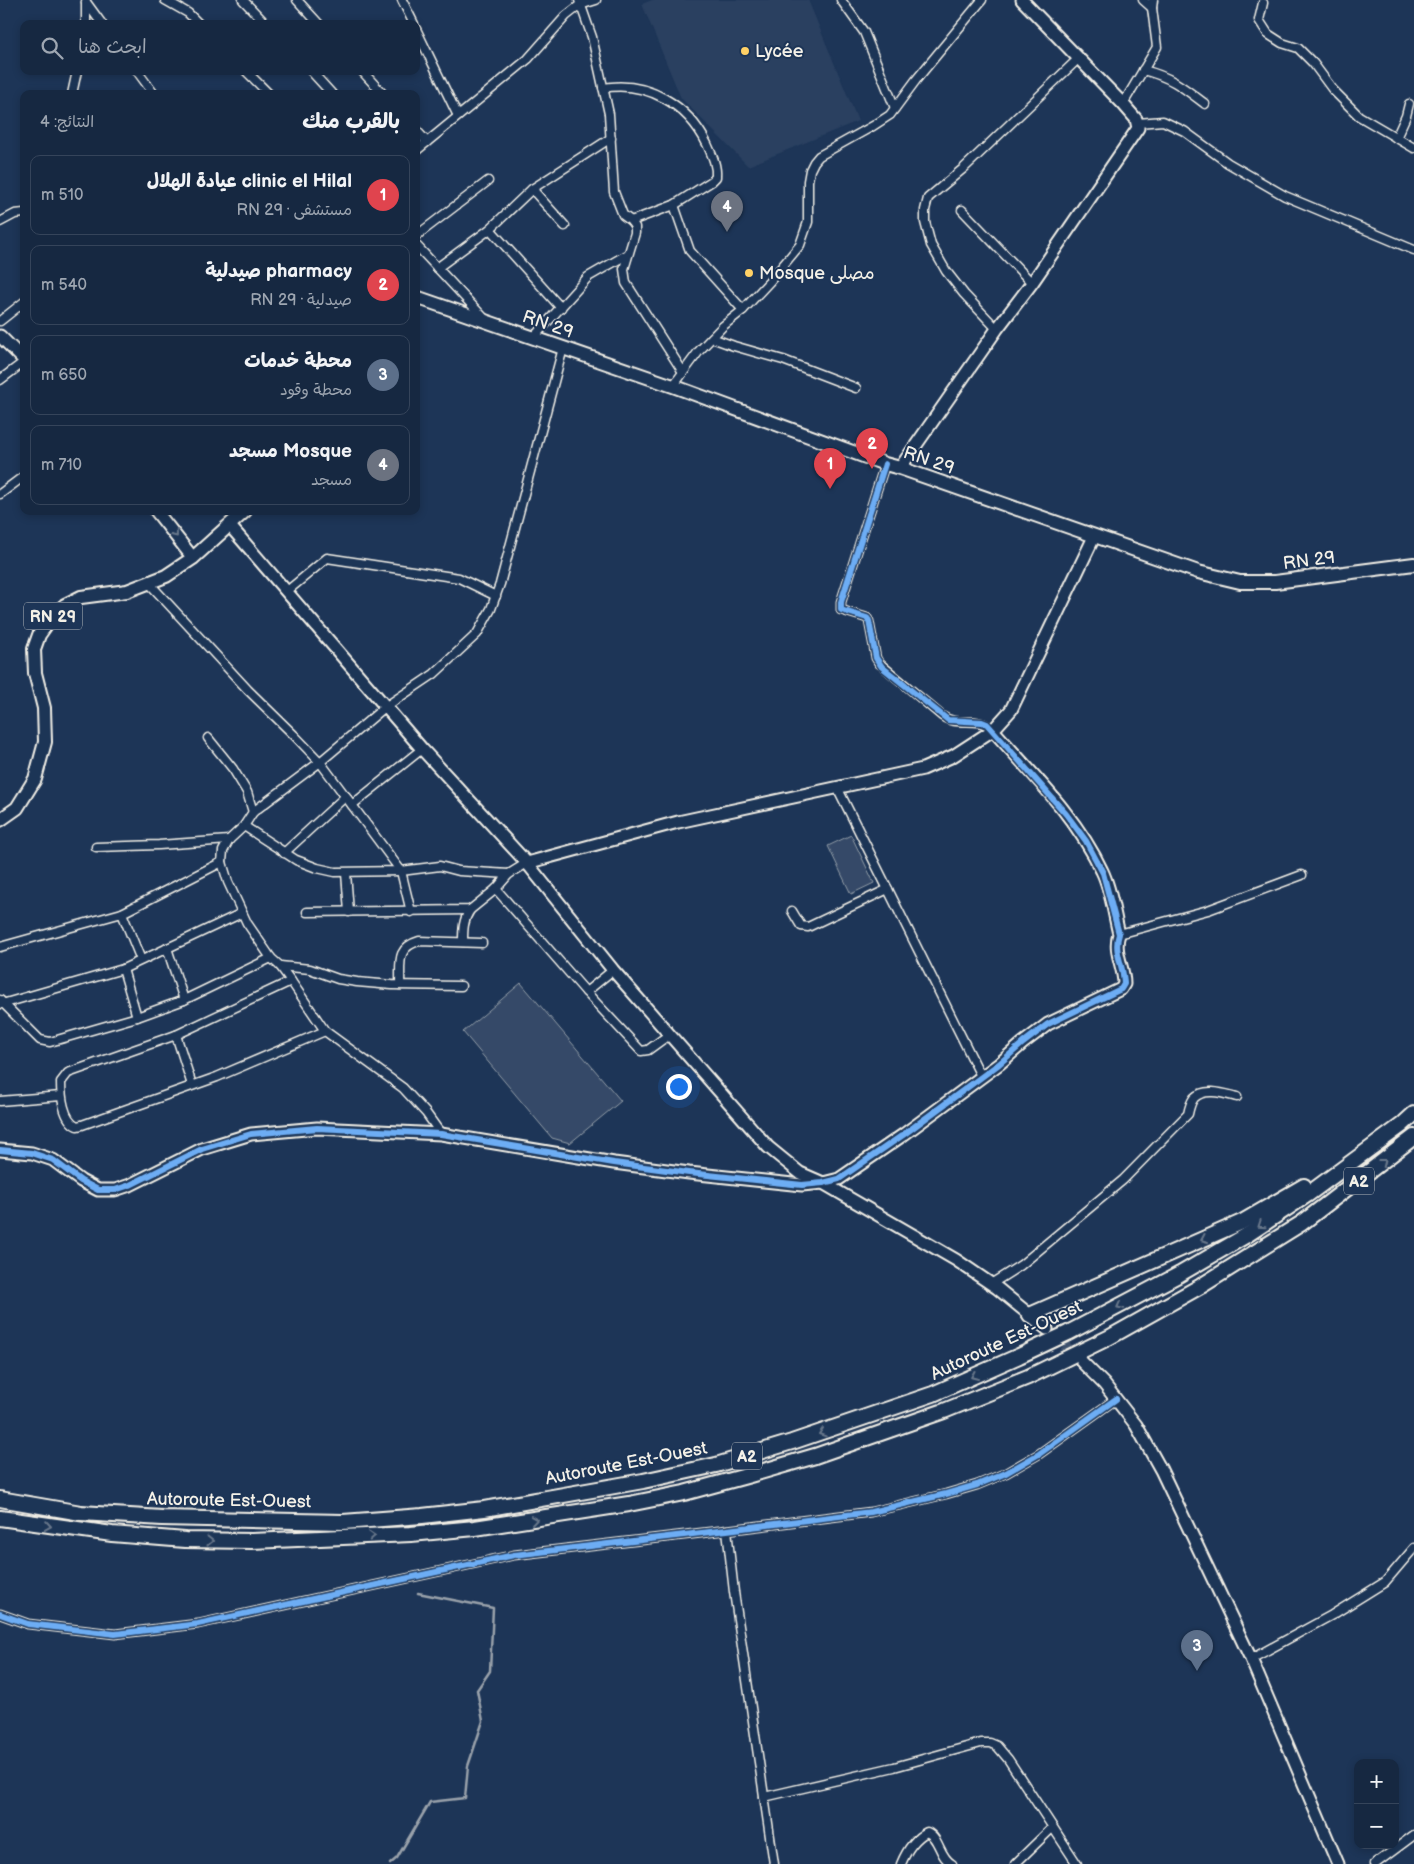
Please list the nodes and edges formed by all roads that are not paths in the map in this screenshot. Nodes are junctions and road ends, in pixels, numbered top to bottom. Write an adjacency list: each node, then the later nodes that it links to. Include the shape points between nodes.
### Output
1 (165, 0): 16 (street)
2 (243, 0): 17 (street)
3 (298, 0): 18 (street)
4 (402, 0): 19 (street)
5 (596, 0): 10 (street)
6 (840, 0): 37 (street, via 864,32)
7 (982, 0): 37 (street)
8 (1143, 0): 13 (street)
9 (86, 1): 14 (street); 15 (street)
10 (580, 2): 28 (street); 38 (street, via 528,59)
11 (1027, 2): 21 (street)
12 (1263, 3): 42 (street, via 1259,20 1268,34 1298,48 1359,116)
13 (1153, 4): 22 (street, via 1157,47)
14 (86, 20)
15 (99, 20)
16 (195, 20)
17 (262, 20)
18 (315, 20)
19 (412, 20)
20 (420, 37): 38 (street)
21 (1078, 58): 34 (street); 67 (street, via 964,168 928,198 924,210 932,245 946,271)
22 (1143, 70): 34 (street); 35 (street, via 1163,75)
23 (76, 75): 29 (street)
24 (140, 75): 30 (street)
25 (250, 75): 31 (street)
26 (315, 75): 32 (street)
27 (366, 75): 33 (street)
28 (603, 88): 41 (street); 48 (street, via 617,85 650,91 679,108 702,134 715,165 716,177)
29 (73, 90)
30 (151, 90)
31 (265, 90)
32 (328, 90)
33 (379, 90)
34 (1123, 104): 39 (street)
35 (1205, 104)
36 (1409, 104): 42 (street)
37 (895, 108): 64 (street, via 884,120 814,162 808,181 808,222 800,245)
38 (458, 116): 43 (street)
39 (1138, 123): 57 (street, via 1163,121 1285,196); 60 (street, via 1138,128)
40 (420, 134): 43 (street)
41 (612, 138): 47 (street); 51 (street, via 614,192 623,215)
42 (1396, 138): 45 (street)
43 (427, 142): 44 (street)
44 (420, 148)
45 (1414, 148)
46 (488, 181): 55 (street)
47 (532, 189): 53 (street); 54 (street)
48 (674, 205): 51 (street); 64 (street, via 690,251)
49 (962, 210): 60 (street)
50 (20, 213): 52 (street)
51 (631, 221): 58 (street, via 634,233)
52 (0, 222)
53 (565, 226)
54 (490, 229): 59 (street); 63 (street)
55 (420, 233)
56 (420, 250): 59 (street)
57 (1414, 250)
58 (628, 254): 63 (street, via 588,277); 74 (street, via 624,269 626,283)
59 (437, 268): 66 (street)
60 (1032, 283): 67 (street)
61 (420, 298): 66 (main road, RN 29 / RN 29)
62 (20, 305): 65 (street)
63 (561, 308): 69 (street)
64 (743, 310): 70 (street)
65 (0, 321)
66 (487, 322): 69 (main road, RN 29 / RN 29)
67 (997, 329): 79 (street)
68 (0, 336): 72 (street)
69 (533, 338): 71 (main road, RN 29 / RN 29)
70 (712, 338): 74 (street); 77 (street, via 783,360)
71 (564, 348): 76 (main road, RN 29 / RN 29); 90 (street)
72 (20, 357)
73 (20, 364): 75 (street)
74 (683, 372): 76 (street)
75 (0, 380)
76 (673, 386): 78 (main road, RN 29 / RN 29)
77 (856, 388)
78 (885, 464): 79 (main road, RN 29 / RN 29); 92 (street, via 841,610 867,618 879,663 942,716 955,722 982,722)
79 (900, 468): 85 (main road, RN 29 / RN 29)
80 (20, 479): 81 (street)
81 (0, 494)
82 (159, 515): 86 (street, one-way to 86)
83 (241, 515): 84 (main road, RN 29 / RN 29)
84 (230, 526): 86 (main road, RN 29 / RN 29); 89 (street)
85 (1094, 537): 87 (main road, RN 29 / RN 29, via 1198,572 1240,582 1274,582); 92 (street, via 1011,710)
86 (193, 558): 88 (main road, RN 29 / RN 29)
87 (1414, 564)
88 (149, 583): 95 (street); 100 (main road, RN 29 / RN 29, via 127,591 81,597 65,605 39,635 34,649 35,673 44,708 45,742 35,779 16,808)
89 (286, 592): 90 (street, via 327,558 459,578); 91 (street)
90 (496, 596): 91 (street, via 477,634 434,674)
91 (385, 707): 94 (street); 95 (street)
92 (993, 730): 96 (street, via 953,756 923,769); 120 (street, via 1086,841 1103,873)
93 (208, 738): 99 (street, via 248,792)
94 (422, 749): 98 (street); 106 (street)
95 (320, 762): 97 (street); 99 (street)
96 (837, 787): 106 (street, via 678,822); 112 (street)
97 (346, 796): 98 (street); 104 (street)
98 (352, 805): 107 (street)
99 (253, 812): 101 (street)
100 (0, 820)
101 (244, 826): 102 (street); 104 (street)
102 (228, 840): 103 (street); 105 (street)
103 (96, 847)
104 (284, 853): 108 (street, via 317,868)
105 (222, 862): 115 (street); 119 (street)
106 (527, 862): 109 (street); 129 (street)
107 (401, 871): 108 (street); 109 (street, via 440,866 459,871); 118 (street)
108 (346, 873): 117 (street)
109 (509, 874): 111 (street)
110 (1302, 875): 120 (street, via 1208,910)
111 (496, 889): 113 (street); 133 (street)
112 (888, 889): 114 (street, via 808,927 802,926); 140 (street)
113 (470, 910): 118 (street); 121 (street, via 465,916)
114 (792, 911)
115 (122, 912): 123 (street); 126 (street)
116 (307, 912): 117 (street)
117 (349, 912): 118 (street)
118 (411, 912)
119 (242, 913): 124 (street); 125 (street)
120 (1119, 934): 140 (street, via 1117,950 1124,984 1120,989 1048,1024)
121 (463, 942): 122 (street); 131 (street, via 419,941 409,944 404,948 401,959)
122 (482, 943)
123 (0, 948)
124 (167, 948): 126 (street); 134 (street)
125 (271, 958): 127 (street); 134 (street)
126 (141, 960): 128 (street)
127 (280, 966): 130 (street); 131 (street, via 310,969 338,979)
128 (123, 969): 135 (street); 136 (street)
129 (613, 970): 133 (street); 138 (street)
130 (292, 981): 137 (street); 139 (street)
131 (400, 985): 132 (street)
132 (461, 986)
133 (586, 992): 138 (street, via 641,1050 648,1050)
134 (184, 1000): 136 (street)
135 (1, 1002): 136 (street, via 44,1042)
136 (137, 1017)
137 (325, 1031): 141 (street); 146 (street, via 402,1088)
138 (670, 1034): 150 (street, via 768,1147 800,1173)
139 (176, 1035): 141 (street); 142 (street, via 68,1073 61,1082)
140 (981, 1076): 150 (street, via 903,1135 840,1178)
141 (192, 1086): 142 (street, via 77,1126 70,1122)
142 (61, 1096): 144 (street)
143 (1237, 1097): 151 (street, via 1215,1092 1200,1094 1193,1099 1188,1114 1123,1180 1021,1265)
144 (0, 1101)
145 (1414, 1114): 148 (highway, Autoroute Est-Ouest / A2)
146 (441, 1134): 149 (street, via 317,1128 251,1134 202,1149 115,1190 98,1190 53,1160 32,1153); 150 (street, via 689,1173 802,1185)
147 (1414, 1138): 157 (highway, A2, one-way to 147, via 112,1534 185,1540 271,1540 475,1528 684,1493 816,1456 944,1411 1028,1377 1110,1337 1201,1286 1302,1222)
148 (1369, 1148): 152 (highway, one-way to 152, via 1242,1222); 156 (highway, Autoroute Est-Ouest / A2, one-way to 156, via 1247,1235 1141,1295 1019,1356 888,1411 716,1465 484,1509 343,1522 81,1513)
149 (0, 1150)
150 (823, 1184): 151 (street, via 956,1260)
151 (991, 1284): 152 (street)
152 (1030, 1315): 153 (street)
153 (1047, 1329)
154 (1082, 1362): 155 (street)
155 (1116, 1400): 158 (street, via 1039,1454 976,1485 871,1512); 161 (street, via 1136,1425 1161,1470)
156 (0, 1499)
157 (0, 1518)
158 (727, 1530): 160 (street, via 514,1555 198,1624 115,1634 28,1624); 162 (street)
159 (1414, 1548): 161 (street, via 1385,1582)
160 (0, 1614)
161 (1251, 1659): 170 (street)
162 (764, 1797): 163 (street, via 866,1774 973,1744 990,1743 1008,1759); 165 (street)
163 (1052, 1828): 168 (street); 169 (street)
164 (1414, 1835): 171 (street)
165 (774, 1864)
166 (901, 1864): 167 (street, via 910,1847 927,1832 934,1837 943,1857)
167 (952, 1864)
168 (1015, 1864)
169 (1077, 1864)
170 (1338, 1864)
171 (1375, 1864)

